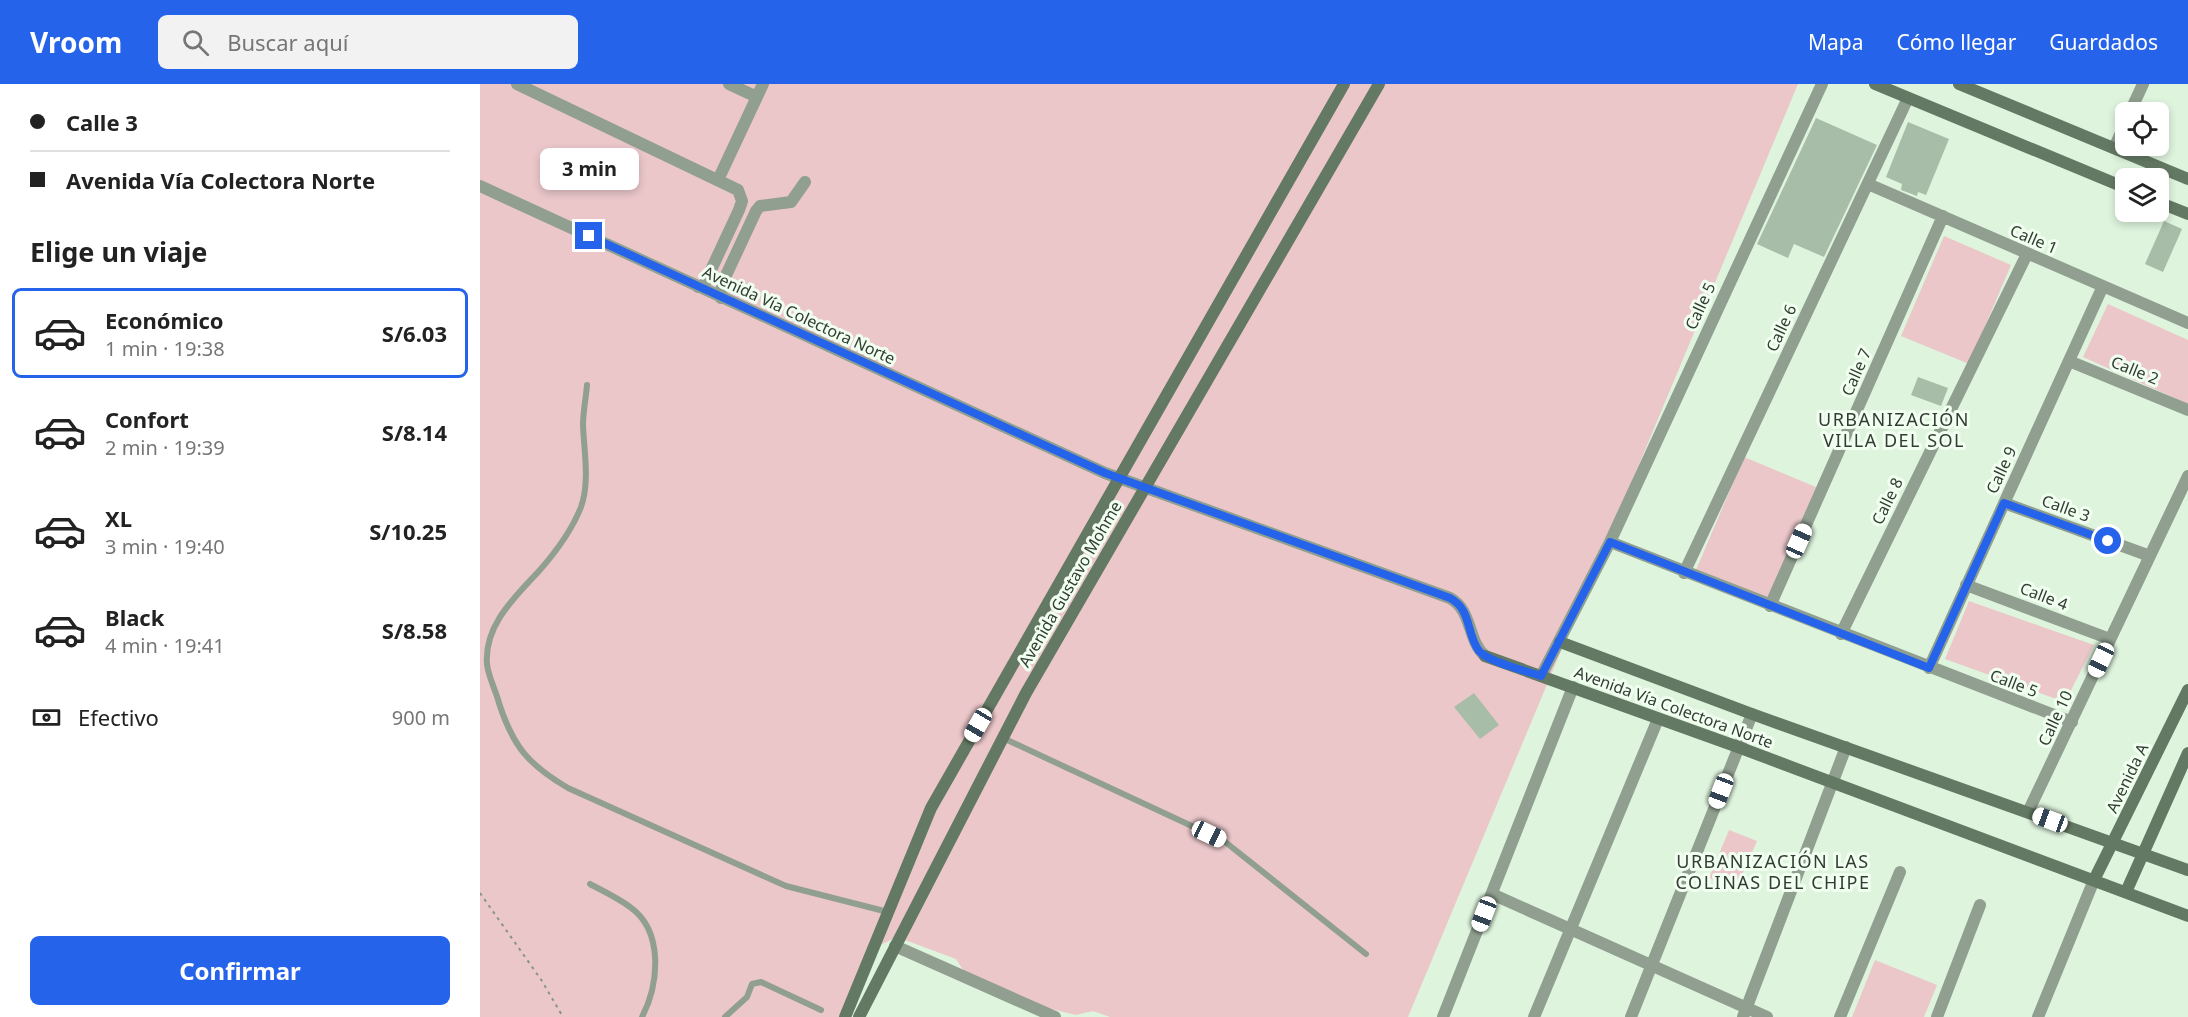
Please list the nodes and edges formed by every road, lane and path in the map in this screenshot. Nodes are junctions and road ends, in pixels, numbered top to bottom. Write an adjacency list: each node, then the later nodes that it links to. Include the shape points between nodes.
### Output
1 (517, 84): 15 (street)
2 (729, 84): 10 (street)
3 (764, 84): 10 (street)
4 (1344, 84): 32 (street, Avenida Gustavo Mohme)
5 (1379, 84): 33 (street, Avenida Gustavo Mohme)
6 (1822, 84): 35 (street, Calle 5)
7 (1875, 84): 11 (street)
8 (1959, 84): 13 (street)
9 (2143, 84): 12 (street)
10 (757, 97): 15 (street)
11 (1908, 98): 17 (street); 18 (street, Calle 6)
12 (2135, 102)
13 (2114, 148): 14 (street)
14 (2188, 178)
15 (718, 180): 25 (street, via 738,190 742,201 704,285)
16 (805, 182): 26 (street, via 791,202 760,206 722,284)
17 (2115, 183)
18 (1868, 184): 22 (street, Calle 1); 37 (street, Calle 6)
19 (480, 186): 25 (street, Avenida Vía Colectora Norte)
20 (2169, 206): 21 (street)
21 (2188, 214)
22 (1943, 216): 23 (street, Calle 1); 39 (street, Calle 7)
23 (2028, 254): 24 (street, Calle 1); 40 (street, Calle 8)
24 (2103, 286): 27 (street, Calle 1); 28 (street, Calle 9)
25 (698, 287): 26 (street, Avenida Vía Colectora Norte)
26 (721, 298): 32 (street, Avenida Vía Colectora Norte)
27 (2188, 323)
28 (2069, 362): 30 (street, Calle 2); 34 (street, Calle 9)
29 (587, 385): 66 (lane, via 583,422 585,492 581,507 540,570 502,612 490,639 487,664 500,706 527,760 568,788 786,886)
30 (2188, 410)
31 (2188, 476): 36 (street, Calle 10)
32 (1120, 479): 33 (street, Avenida Vía Colectora Norte); 66 (street, Avenida Gustavo Mohme, via 931,807)
33 (1145, 488): 44 (street, Avenida Vía Colectora Norte, via 1450,598 1465,613 1477,646 1485,656); 50 (street, Avenida Gustavo Mohme)
34 (2004, 503): 36 (street, Calle 3); 38 (street, Calle 9)
35 (1610, 542): 37 (street, Calle 5); 42 (street, Calle 5)
36 (2150, 556): 41 (street, Calle 10)
37 (1684, 573): 39 (street, Calle 5)
38 (1966, 585): 41 (street, Calle 4); 43 (street, Calle 9)
39 (1770, 606): 40 (street, Calle 5)
40 (1840, 634): 43 (street, Calle 5)
41 (2110, 639): 49 (street, Calle 10)
42 (1560, 642): 44 (street, Calle 5); 47 (street, Avenida Vía Colectora Norte)
43 (1929, 668): 49 (street, Calle 5)
44 (1541, 676): 45 (street, Avenida Vía Colectora Norte)
45 (1573, 687): 48 (street, Avenida Vía Colectora Norte); 64 (street)
46 (2188, 690): 56 (street, Avenida A)
47 (1752, 714): 51 (street); 52 (street, Avenida Vía Colectora Norte)
48 (1658, 719): 51 (street, Avenida Vía Colectora Norte); 68 (street)
49 (2072, 722): 55 (street, Calle 10)
50 (1002, 737): 69 (street, Avenida Gustavo Mohme); 70 (lane, via 1224,841)
51 (1738, 747): 54 (street, Avenida Vía Colectora Norte); 71 (street)
52 (1846, 747): 54 (street); 55 (street, Avenida Vía Colectora Norte)
53 (2188, 753): 57 (street)
54 (1832, 783): 60 (street, Avenida Vía Colectora Norte); 73 (street)
55 (2028, 812): 56 (street, Avenida Vía Colectora Norte)
56 (2114, 844): 57 (street, Avenida Vía Colectora Norte); 60 (street, Avenida A)
57 (2142, 853): 58 (street, Avenida Vía Colectora Norte); 62 (street)
58 (2188, 870)
59 (1900, 872): 84 (street)
60 (2094, 880): 62 (street, Avenida Vía Colectora Norte); 86 (street)
61 (590, 884): 75 (lane, via 631,908 651,934 656,963 654,983)
62 (2126, 892): 67 (street, Avenida Vía Colectora Norte)
63 (480, 893): 74 (path)
64 (1492, 894): 68 (street); 80 (street)
65 (1980, 905): 85 (street)
66 (888, 912): 77 (street, Avenida Gustavo Mohme)
67 (2188, 916)
68 (1569, 929): 71 (street); 81 (street)
69 (895, 946): 78 (street, Avenida Gustavo Mohme); 79 (street)
70 (1366, 954)
71 (1653, 967): 73 (street); 82 (street)
72 (821, 1010): 76 (lane, via 760,982 752,984 747,997)
73 (1745, 1012): 83 (street)
74 (563, 1017)
75 (642, 1017)
76 (725, 1017)
77 (845, 1017)
78 (859, 1017)
79 (1055, 1017)
80 (1443, 1017)
81 (1534, 1017)
82 (1631, 1017)
83 (1767, 1017)
84 (1840, 1017)
85 (1937, 1017)
86 (2038, 1017)

